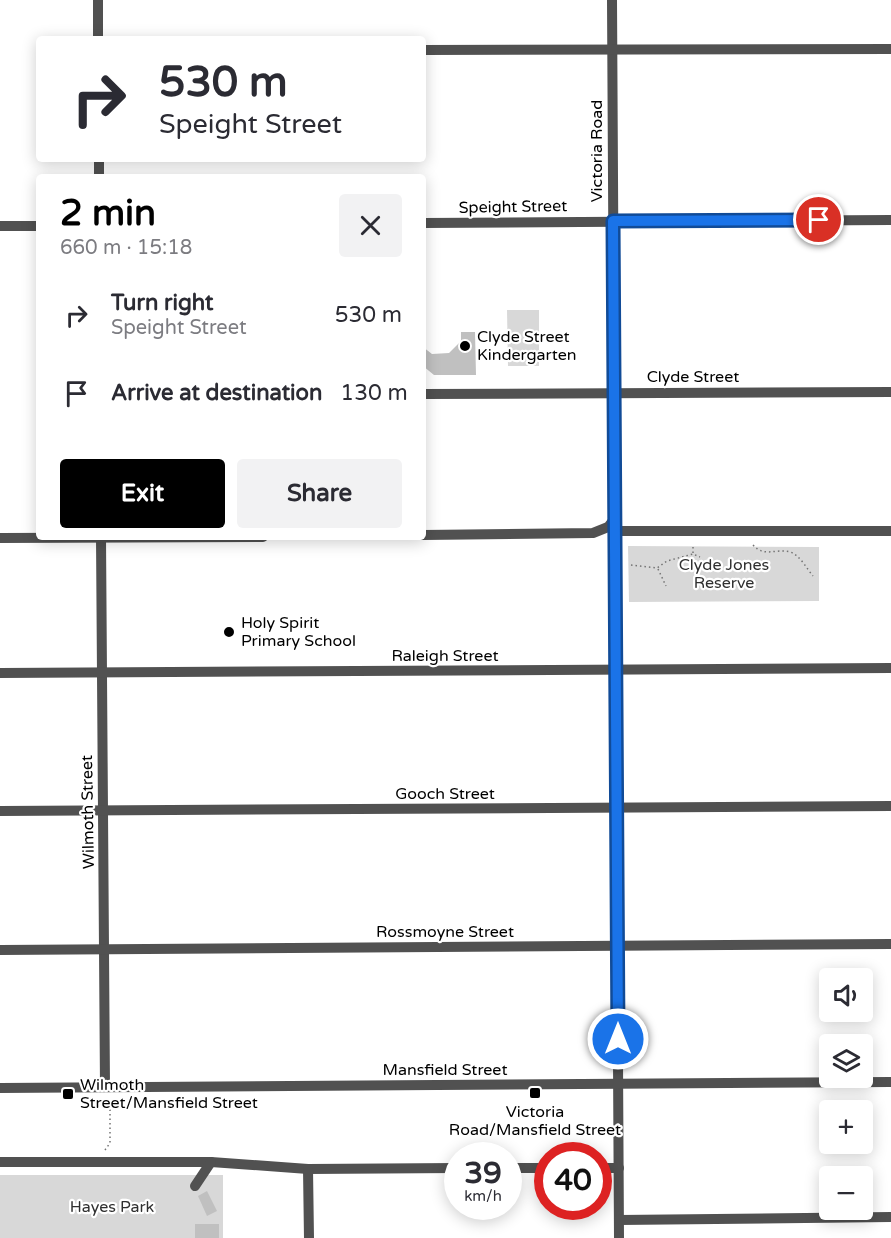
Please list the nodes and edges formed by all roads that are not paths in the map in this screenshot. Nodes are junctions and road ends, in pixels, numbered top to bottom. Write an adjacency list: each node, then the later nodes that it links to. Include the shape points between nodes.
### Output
1 (98, 0): 3 (street)
2 (612, 0): 4 (street, Victoria Road)
3 (98, 36)
4 (612, 49): 5 (street); 6 (street); 8 (street, Victoria Road)
5 (891, 49)
6 (426, 50)
7 (891, 220): 8 (street, Speight Street)
8 (613, 221): 9 (street, Speight Street); 12 (street, Victoria Road)
9 (426, 223)
10 (0, 226): 11 (street)
11 (36, 226)
12 (616, 392): 13 (street, Clyde Street); 14 (street, Clyde Street); 15 (street, Victoria Road)
13 (891, 392)
14 (426, 394)
15 (615, 518): 16 (street, Victoria Road); 18 (street, via 608,527 593,533)
16 (615, 531): 17 (street); 23 (street, Victoria Road)
17 (891, 531)
18 (426, 535)
19 (0, 538): 20 (street)
20 (36, 538)
21 (101, 540): 24 (street, Wilmoth Street)
22 (891, 668): 23 (street, Raleigh Street)
23 (616, 671): 24 (street, Raleigh Street); 27 (street, Victoria Road)
24 (101, 672): 25 (street, Raleigh Street); 29 (street, Wilmoth Street)
25 (0, 673)
26 (891, 806): 27 (street, Gooch Street)
27 (617, 808): 29 (street, Gooch Street); 31 (street, Victoria Road)
28 (0, 811): 29 (street, Gooch Street)
29 (103, 811): 33 (street, Wilmoth Street)
30 (891, 944): 31 (street, Rossmoyne Street)
31 (618, 946): 33 (street, Rossmoyne Street); 35 (street, Victoria Road)
32 (0, 950): 33 (street, Rossmoyne Street)
33 (104, 950): 36 (street, Wilmoth Street)
34 (891, 1082): 35 (street, Mansfield Street)
35 (619, 1084): 36 (street, Mansfield Street); 42 (street, Victoria Road)
36 (105, 1087): 37 (street, Mansfield Street)
37 (0, 1088)
38 (0, 1162): 39 (street)
39 (211, 1162): 43 (street); 44 (street)
40 (444, 1168): 43 (street)
41 (612, 1168): 42 (street)
42 (619, 1168): 46 (street, Victoria Road)
43 (308, 1169): 47 (street)
44 (195, 1186)
45 (891, 1217): 46 (street)
46 (619, 1220): 48 (street, Victoria Road)
47 (309, 1238)
48 (620, 1238)

